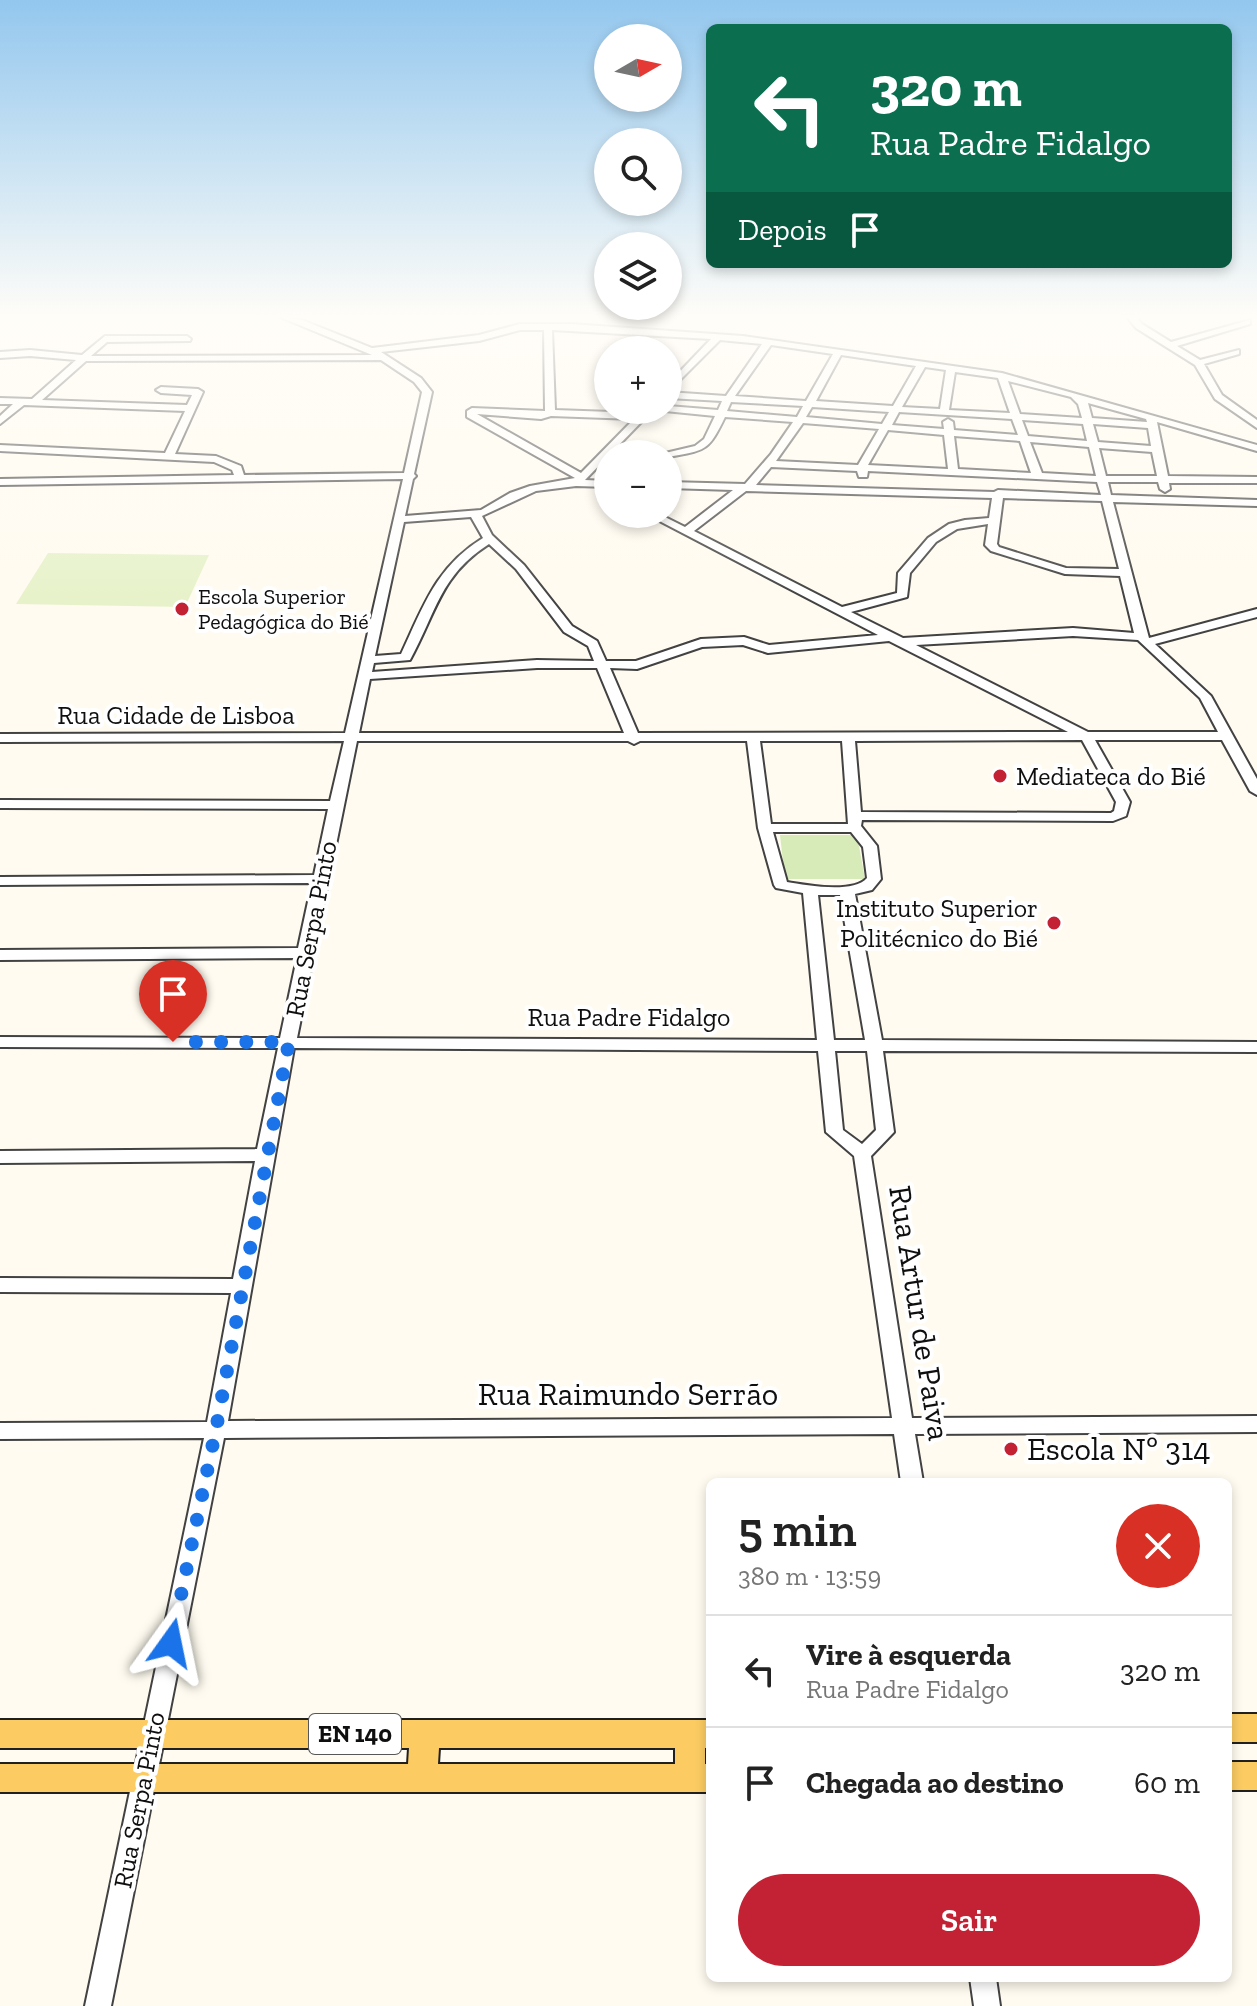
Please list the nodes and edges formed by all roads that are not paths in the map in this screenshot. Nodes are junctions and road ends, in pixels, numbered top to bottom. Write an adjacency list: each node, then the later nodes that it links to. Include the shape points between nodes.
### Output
1 (188, 411): 33 (street)
2 (423, 411): 39 (street, Rua Serpa Pinto)
3 (477, 411): 42 (street, via 471,413)
4 (484, 411): 15 (street)
5 (683, 411): 17 (street)
6 (724, 411): 17 (street)
7 (806, 411): 19 (street)
8 (898, 411): 24 (street)
9 (924, 411): 14 (street)
10 (1016, 411): 18 (street)
11 (1085, 411): 20 (street)
12 (1119, 411): 21 (street)
13 (1237, 411): 23 (street)
14 (946, 412): 18 (street); 25 (street)
15 (550, 413): 16 (street)
16 (594, 413)
17 (722, 415): 19 (street); 32 (street, via 702,446)
18 (1018, 417): 20 (street); 26 (street)
19 (801, 421): 24 (street); 34 (street)
20 (1087, 421): 21 (street); 28 (street)
21 (1151, 422): 30 (street); 31 (street)
22 (635, 424): 27 (street)
23 (1257, 425)
24 (887, 428): 25 (street); 36 (street)
25 (949, 433): 26 (street); 37 (street)
26 (1024, 439): 28 (street); 38 (street)
27 (621, 440)
28 (1092, 444): 31 (street); 40 (street)
29 (0, 448): 33 (street)
30 (1257, 448)
31 (1156, 449): 43 (street)
32 (682, 450)
33 (170, 454): 41 (street, via 228,463 237,468)
34 (771, 464): 36 (street); 48 (street)
35 (594, 467): 42 (street)
36 (862, 467): 37 (street); 49 (street)
37 (953, 471): 38 (street)
38 (1037, 475): 40 (street)
39 (411, 476): 41 (street); 55 (street, Rua Serpa Pinto)
40 (1101, 479): 43 (street); 51 (street)
41 (240, 480): 45 (street)
42 (578, 480): 46 (street); 54 (street, via 534,488)
43 (1163, 480): 44 (street); 52 (street)
44 (1257, 480)
45 (0, 482)
46 (594, 484)
47 (682, 485): 48 (street)
48 (746, 487): 49 (street); 58 (street)
49 (864, 489): 50 (street)
50 (998, 493): 51 (street); 56 (street)
51 (1108, 497): 52 (street); 60 (street)
52 (1167, 498): 53 (street)
53 (1257, 503)
54 (475, 514): 55 (street); 59 (street)
55 (402, 519): 66 (street, Rua Serpa Pinto)
56 (995, 521): 60 (street, via 991,545 1007,555 1065,571); 61 (street, via 965,520 935,537 904,573 903,595)
57 (678, 528): 58 (street)
58 (686, 532): 61 (street)
59 (490, 538): 65 (street, via 568,629 593,644); 66 (street, via 442,576 406,657)
60 (1126, 573): 64 (street)
61 (840, 611): 63 (street)
62 (1257, 613): 64 (street)
63 (896, 639): 64 (street, via 1073,632); 65 (street, via 768,649 744,641 701,643 645,664); 68 (street)
64 (1144, 639): 67 (street, via 1205,696)
65 (605, 667): 66 (street); 73 (street)
66 (366, 668): 70 (street, Rua Serpa Pinto)
67 (1228, 736): 68 (street, Rua Cidade de Lisboa); 74 (street)
68 (1087, 737): 72 (street, Rua Cidade de Lisboa); 79 (street, via 1123,802 1121,813 1113,817)
69 (0, 738): 70 (street, Rua Cidade de Lisboa)
70 (352, 739): 73 (street, Rua Cidade de Lisboa); 78 (street, Rua Serpa Pinto)
71 (753, 739): 72 (street, Rua Cidade de Lisboa); 73 (street, Rua Cidade de Lisboa); 80 (street)
72 (848, 739): 79 (street)
73 (634, 740)
74 (1238, 755): 75 (street); 76 (street)
75 (1257, 755)
76 (1257, 791)
77 (0, 804): 78 (street)
78 (336, 805): 81 (street, Rua Serpa Pinto)
79 (856, 822): 80 (street); 84 (street, via 870,846 874,879 867,887)
80 (765, 828): 83 (street, via 781,885)
81 (320, 879): 82 (street); 85 (street, Rua Serpa Pinto)
82 (0, 881)
83 (810, 890): 84 (street); 89 (street)
84 (847, 891): 90 (street)
85 (306, 953): 86 (street); 88 (street, Rua Serpa Pinto)
86 (0, 955)
87 (0, 1042): 88 (street, Rua Padre Fidalgo)
88 (289, 1042): 89 (street, Rua Padre Fidalgo); 93 (street, Rua Serpa Pinto)
89 (825, 1044): 90 (street, Rua Padre Fidalgo); 92 (street, via 835,1132)
90 (874, 1044): 91 (street, Rua Padre Fidalgo); 92 (street, via 885,1132)
91 (1257, 1047)
92 (862, 1154): 97 (street, Rua Artur de Paiva)
93 (265, 1155): 94 (street); 96 (street, Rua Serpa Pinto)
94 (0, 1157)
95 (0, 1285): 96 (street)
96 (241, 1286): 99 (street, Rua Serpa Pinto)
97 (902, 1424): 98 (street, Rua Raimundo Serrão); 99 (street, Rua Raimundo Serrão); 101 (street, Rua Artur de Paiva)
98 (1257, 1424)
99 (216, 1429): 100 (street, Rua Raimundo Serrão); 107 (street, Rua Serpa Pinto)
100 (0, 1431)
101 (911, 1478)
102 (1232, 1728): 103 (main road)
103 (1257, 1728)
104 (0, 1734): 107 (main road, EN 140)
105 (426, 1734): 106 (main road, EN 140); 107 (main road, EN 140); 112 (main road)
106 (700, 1734): 113 (main road)
107 (151, 1735): 110 (street, Rua Serpa Pinto)
108 (1232, 1776): 109 (main road)
109 (1257, 1776)
110 (142, 1777): 111 (main road, EN 140); 112 (main road, EN 140); 115 (street, Rua Serpa Pinto)
111 (0, 1778)
112 (421, 1778): 113 (main road, EN 140)
113 (700, 1778)
114 (984, 1982): 116 (street)
115 (98, 2006)
116 (987, 2006)

